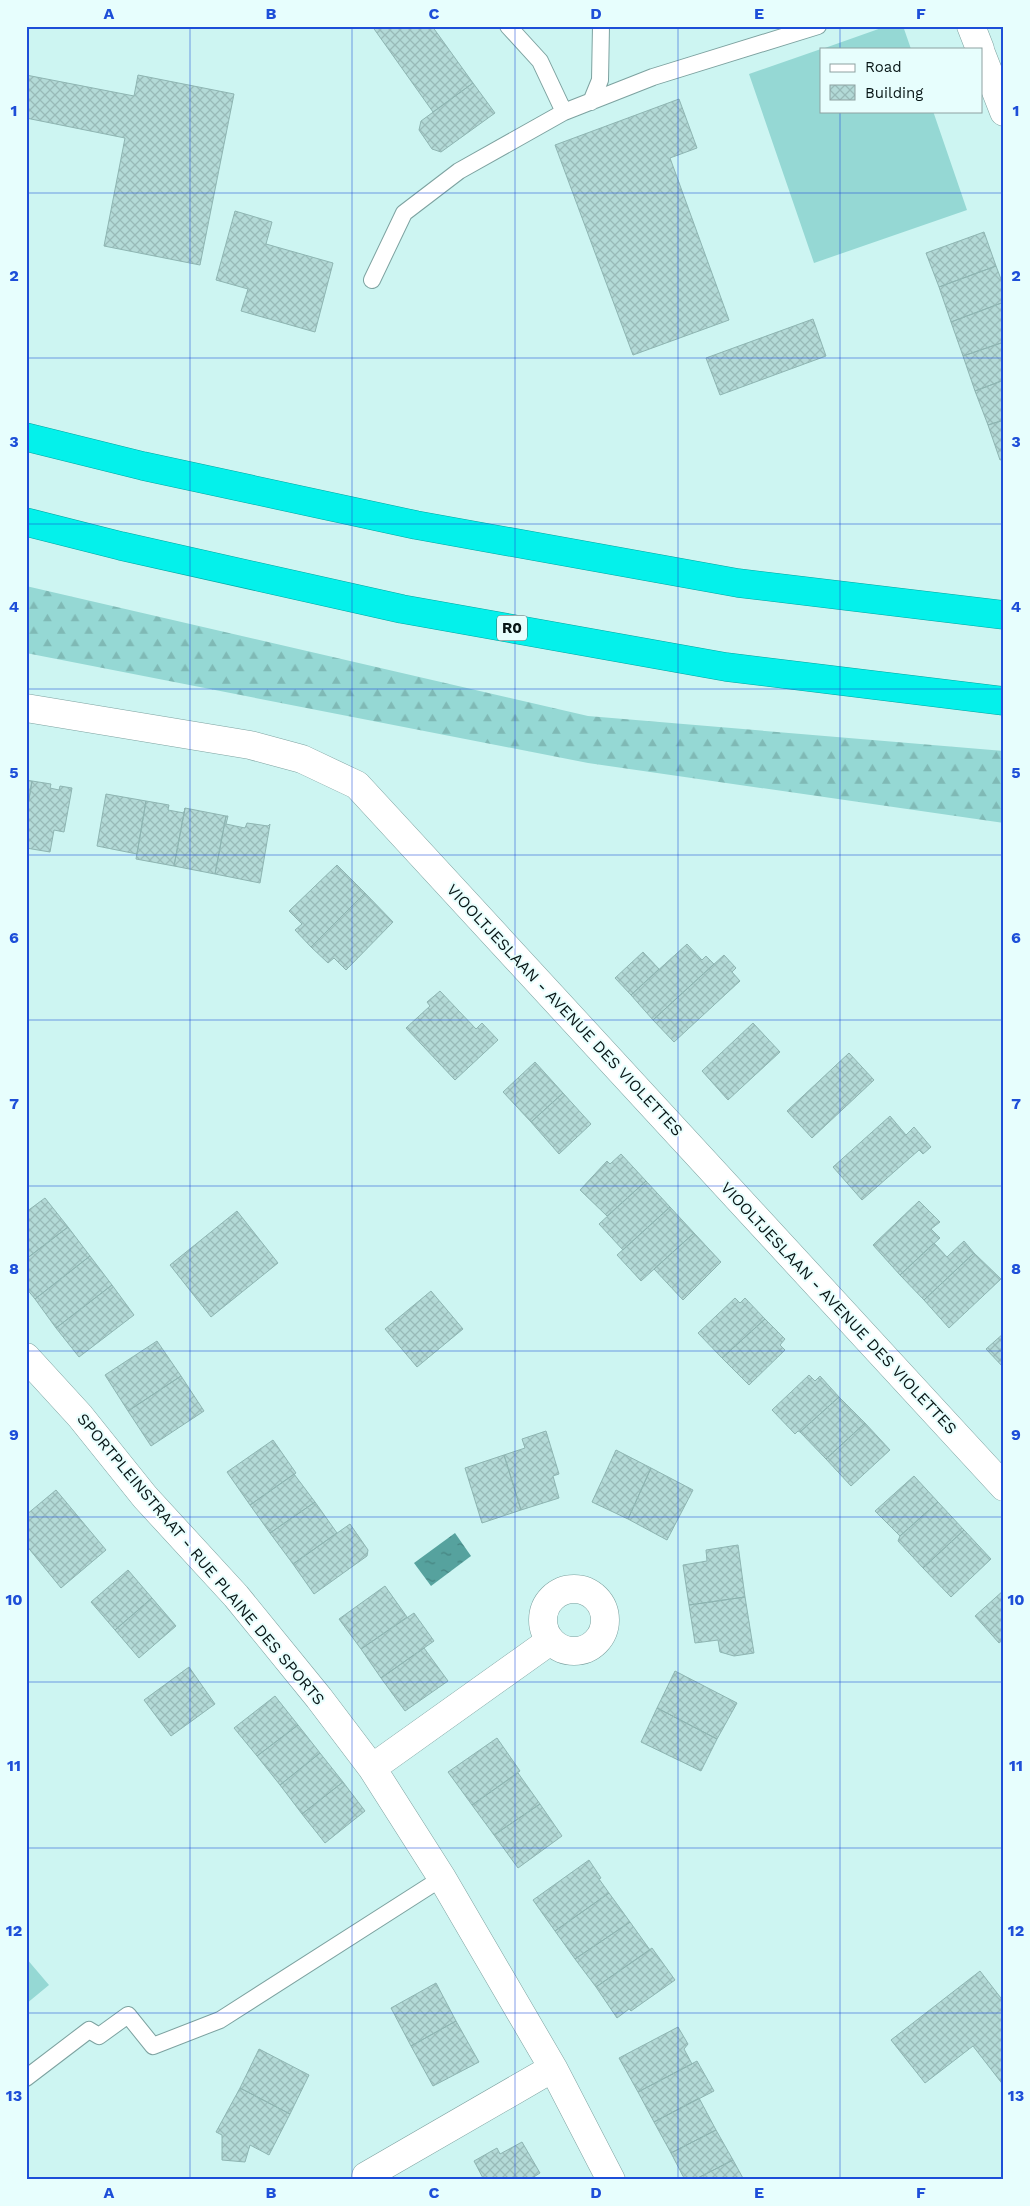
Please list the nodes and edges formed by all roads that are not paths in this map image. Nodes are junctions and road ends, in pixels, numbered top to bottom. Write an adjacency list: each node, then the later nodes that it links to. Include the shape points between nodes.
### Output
1 (508, 26): 8 (lane, via 540,61)
2 (601, 26): 7 (lane, via 600,80)
3 (818, 26): 7 (lane, via 653,77)
4 (971, 26): 5 (street)
5 (980, 48)
6 (982, 56): 9 (street)
7 (591, 102): 8 (lane)
8 (564, 112): 10 (lane, via 459,171 404,213)
9 (1004, 112)
10 (372, 280)
11 (26, 437): 13 (highway, via 143,466 416,525 738,583)
12 (26, 522): 14 (highway, R0, via 402,609 726,666)
13 (1004, 615)
14 (1004, 701)
15 (26, 708): 17 (street, VIOOLTJESLAAN - AVENUE DES VIOLETTES, via 250,745 302,759 357,785)
16 (26, 1358): 19 (street, SPORTPLEINSTRAAT - RUE PLAINE DES SPORTS, via 80,1416 145,1497 236,1596)
17 (1004, 1487)
18 (550, 1641): 19 (street)
19 (372, 1768): 20 (street, SPORTPLEINSTRAAT - RUE PLAINE DES SPORTS)
20 (442, 1878): 21 (street, SPORTPLEINSTRAAT - RUE PLAINE DES SPORTS); 22 (lane, via 220,2020 153,2046 128,2015 99,2036 89,2030)
21 (553, 2068): 23 (street); 24 (street, SPORTPLEINSTRAAT - RUE PLAINE DES SPORTS)
22 (26, 2078)
23 (366, 2176)
24 (611, 2180)

